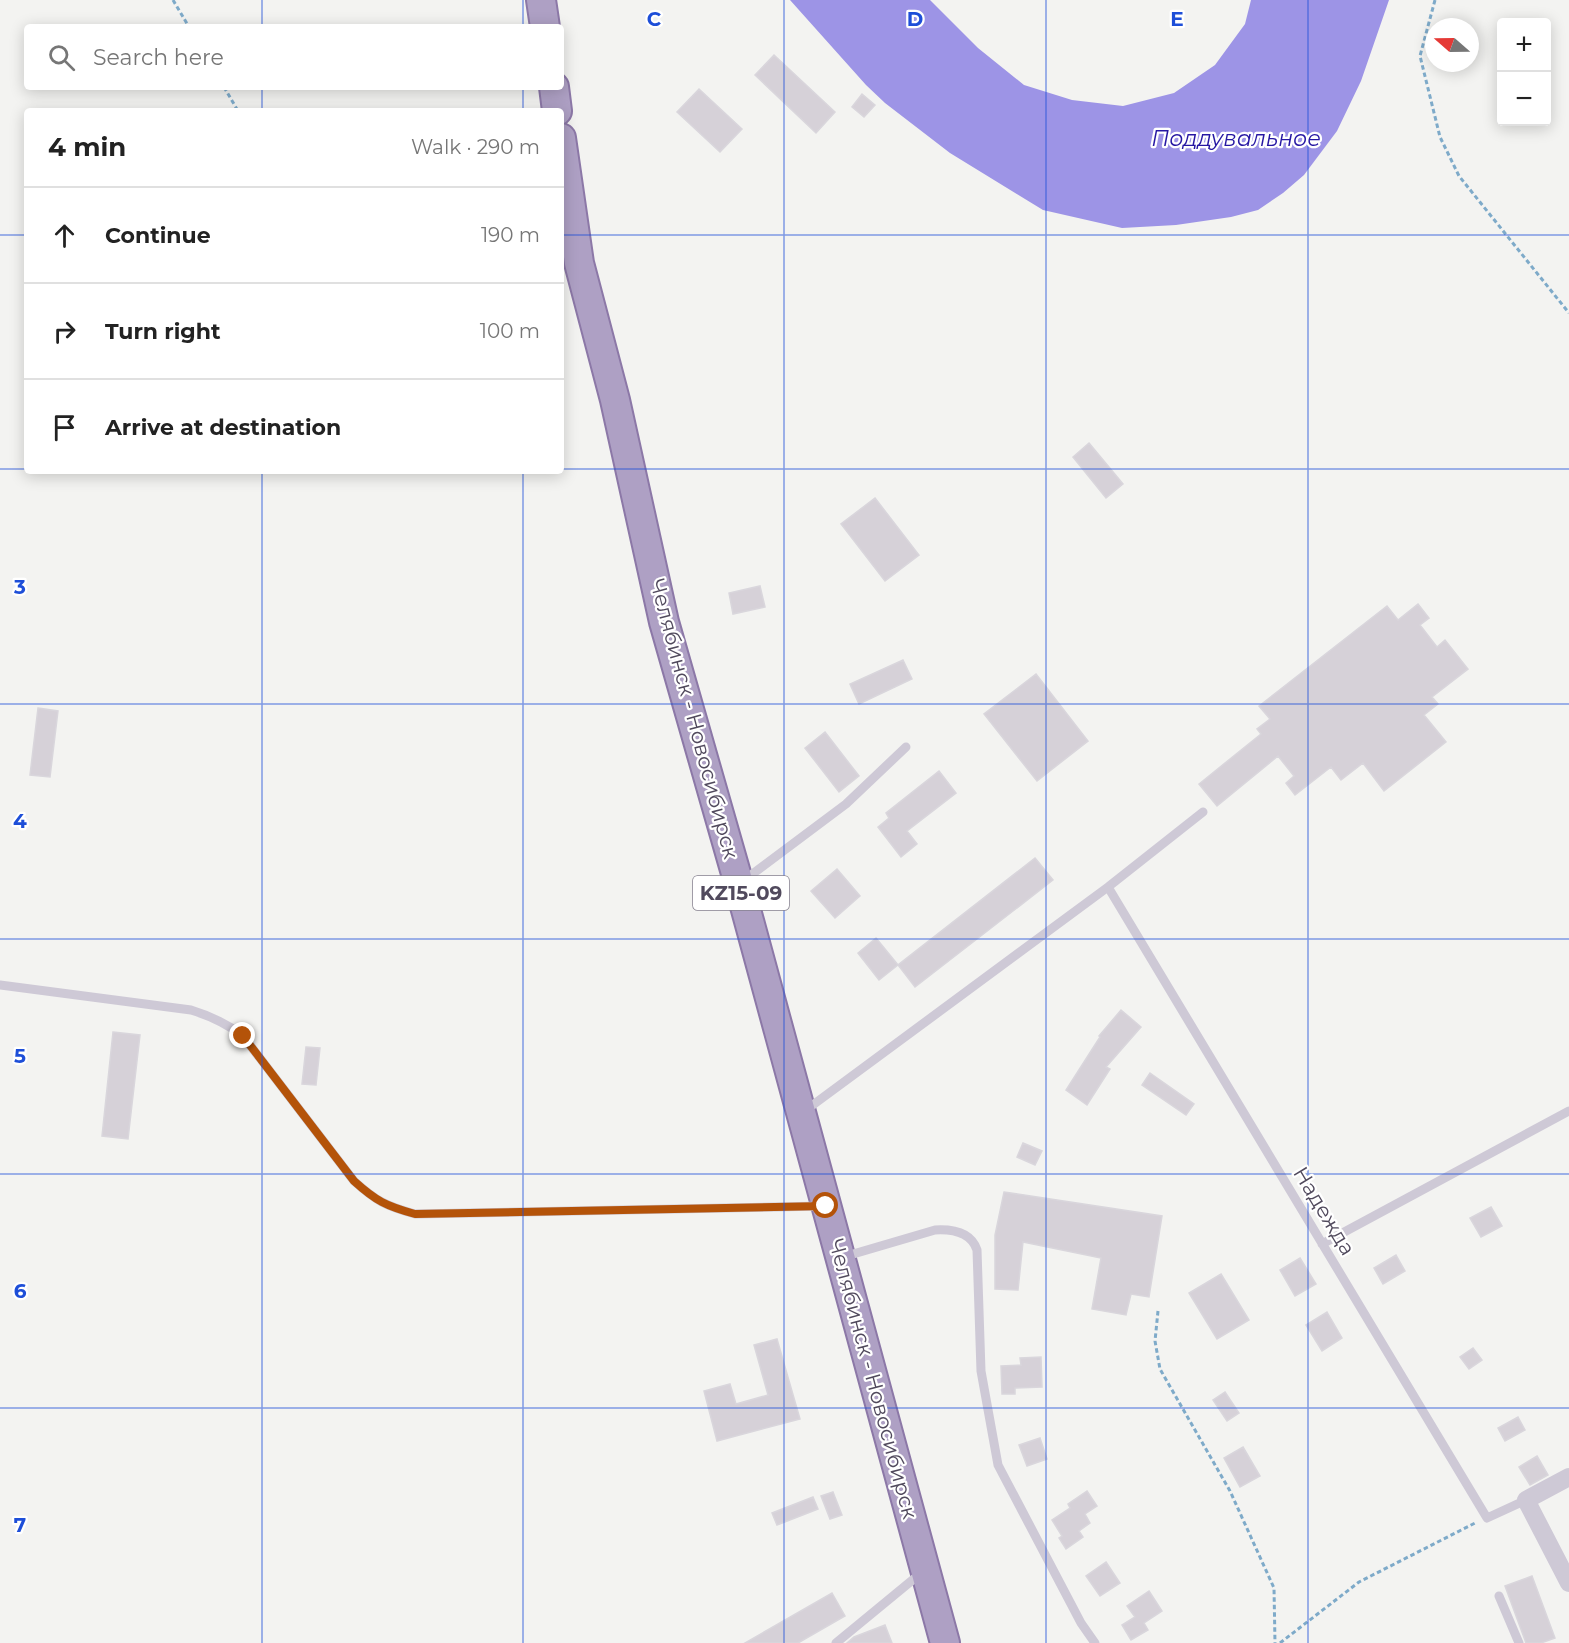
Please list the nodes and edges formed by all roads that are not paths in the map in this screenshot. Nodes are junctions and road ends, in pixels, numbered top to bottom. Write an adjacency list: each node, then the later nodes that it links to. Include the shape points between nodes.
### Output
1 (541, 0): 2 (highway)
2 (545, 24)
3 (554, 90): 4 (highway)
4 (557, 108)
5 (564, 159): 8 (highway, Челябинск - Новосибирск / KZ15-09, via 579,263 615,400 664,621)
6 (906, 747): 8 (lane, via 846,804)
7 (1203, 812): 9 (lane)
8 (739, 884): 12 (highway, Челябинск - Новосибирск / KZ15-09)
9 (1108, 887): 12 (lane); 14 (lane, Надежда)
10 (0, 985): 13 (lane, via 190,1010 228,1024 243,1036 354,1181 374,1200 415,1214)
11 (1569, 1111): 14 (lane)
12 (801, 1113): 13 (highway, Челябинск - Новосибирск / KZ15-09)
13 (826, 1206): 15 (highway, Челябинск - Новосибирск / KZ15-09)
14 (1322, 1244): 17 (lane, Надежда, via 1487,1518)
15 (841, 1258): 18 (highway, Челябинск - Новосибирск / KZ15-09); 23 (lane, via 935,1230 960,1232 974,1242 981,1371 998,1465)
16 (1569, 1477): 17 (street)
17 (1526, 1500): 19 (street)
18 (925, 1570): 21 (lane); 22 (highway, Челябинск - Новосибирск / KZ15-09)
19 (1569, 1583)
20 (1499, 1596): 24 (lane)
21 (836, 1643)
22 (945, 1643)
23 (1095, 1643)
24 (1519, 1643)

